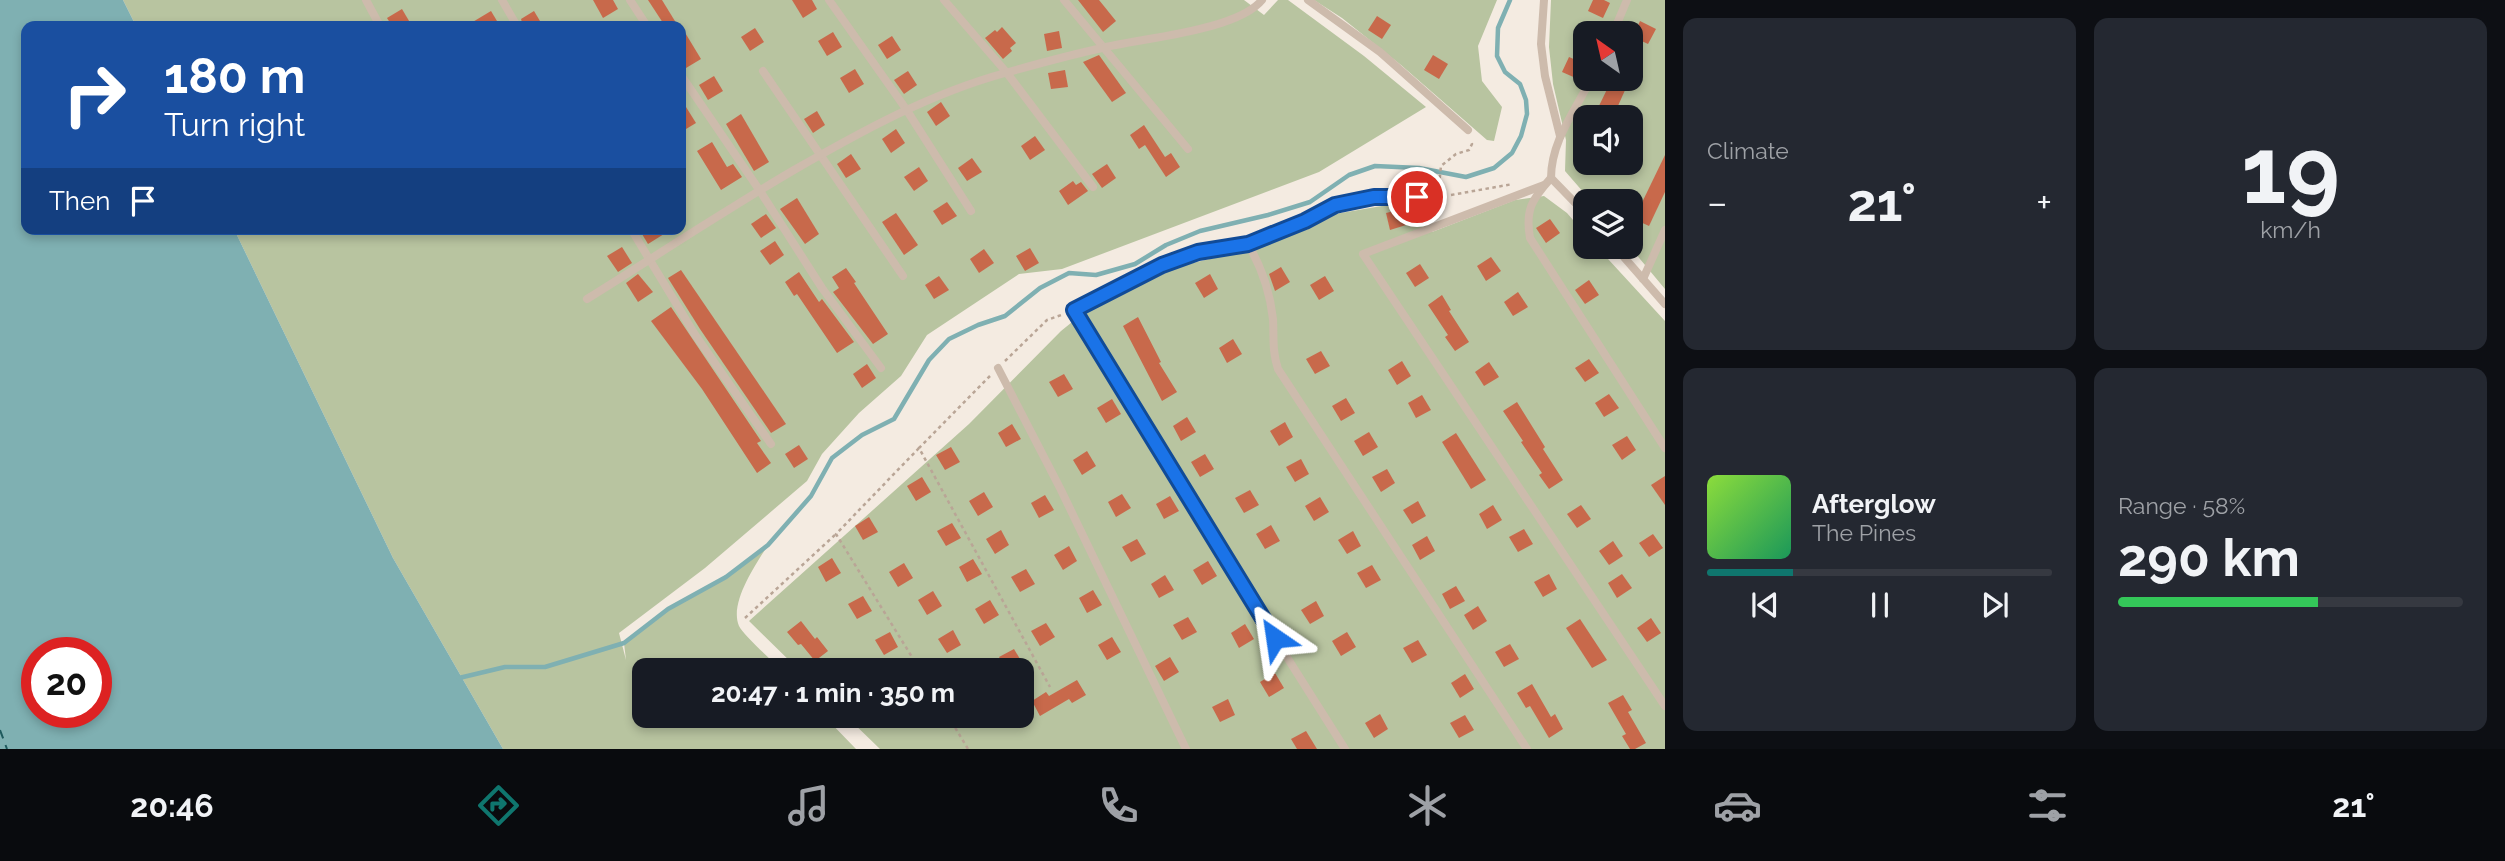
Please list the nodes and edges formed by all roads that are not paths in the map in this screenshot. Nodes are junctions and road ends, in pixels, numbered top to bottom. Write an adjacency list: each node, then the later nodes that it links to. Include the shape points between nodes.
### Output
1 (366, 0): 11 (lane)
2 (502, 0): 12 (lane)
3 (630, 0): 13 (lane)
4 (829, 0): 20 (lane)
5 (944, 0): 17 (lane)
6 (1064, 0): 15 (lane)
7 (1262, 0): 15 (lane, via 1243,15 1202,28)
8 (1308, 0): 21 (lane, via 1380,52)
9 (1544, 0): 22 (lane, via 1541,44)
10 (1627, 0): 14 (lane)
11 (377, 21)
12 (514, 21)
13 (645, 21)
14 (1617, 21)
15 (1103, 47): 17 (lane); 23 (lane)
16 (763, 71): 24 (lane)
17 (1007, 73): 20 (lane); 27 (lane)
18 (686, 82): 28 (lane)
19 (1584, 91): 22 (lane)
20 (906, 108): 24 (lane); 31 (lane)
21 (1468, 130)
22 (1560, 136): 25 (lane)
23 (1188, 149)
24 (820, 155): 28 (lane); 37 (lane)
25 (1551, 178): 26 (lane); 30 (lane)
26 (1544, 186): 44 (lane, via 1527,218 1530,238); 45 (lane, via 1363,254)
27 (1093, 187)
28 (760, 191): 36 (lane); 41 (lane, via 822,288)
29 (1438, 197): 34 (lane, via 1374,197 1335,205)
30 (1573, 201)
31 (971, 211)
32 (1665, 230): 38 (lane)
33 (634, 235): 36 (lane)
34 (1248, 244): 47 (lane, via 1198,252 1162,265 1074,310); 48 (lane, via 1267,286 1278,369)
35 (1626, 259): 38 (lane)
36 (649, 260): 39 (lane); 43 (lane)
37 (903, 276)
38 (1643, 279): 40 (lane)
39 (587, 299)
40 (1665, 304)
41 (881, 368)
42 (998, 368): 46 (lane)
43 (771, 444)
44 (1665, 449)
45 (1665, 706)
46 (1186, 749)
47 (1345, 749)
48 (1527, 749)

